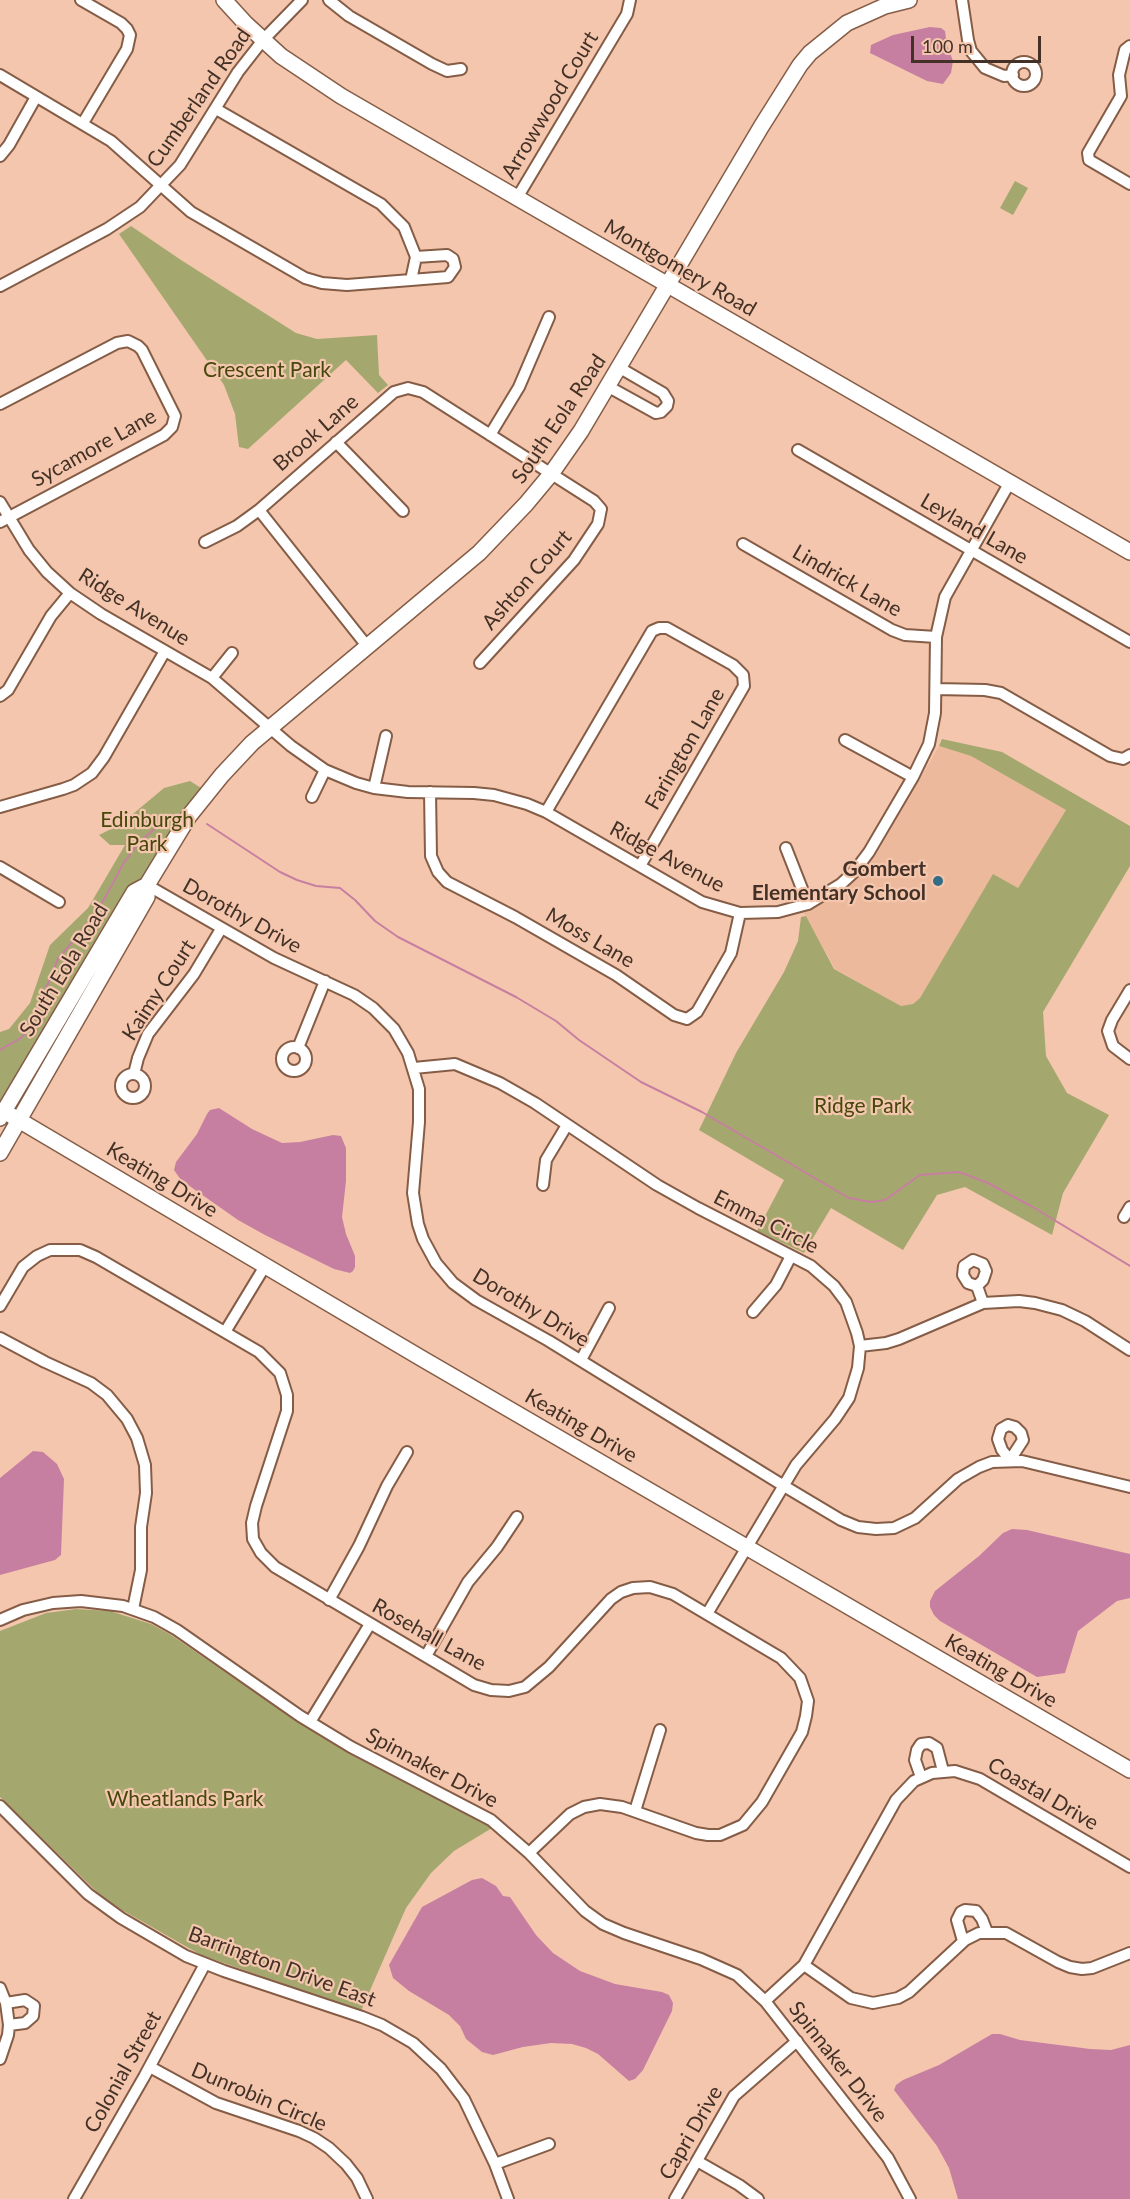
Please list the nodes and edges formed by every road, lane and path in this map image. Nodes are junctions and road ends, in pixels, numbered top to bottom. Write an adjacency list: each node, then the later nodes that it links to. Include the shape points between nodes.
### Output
1 (81, 0): 15 (street, via 121,23 130,35 127,49)
2 (224, 0): 8 (street, Montgomery Road)
3 (302, 0): 8 (street, Cumberland Road)
4 (329, 0): 10 (street, via 349,16 432,64 447,71)
5 (630, 0): 19 (street, Arrowwood Court, via 627,14)
6 (909, 0): 22 (street, South Eola Road, via 847,23 810,53 777,100)
7 (962, 0): 12 (street, via 971,51 985,68)
8 (263, 40): 14 (street, Cumberland Road); 19 (street, Montgomery Road, via 314,80)
9 (1130, 46): 17 (street, via 1125,50 1119,75 1121,96 1088,153 1089,160)
10 (460, 69)
11 (0, 75): 13 (street)
12 (1012, 75)
13 (36, 97): 15 (street); 16 (street)
14 (216, 109): 18 (street, Cumberland Road, via 180,165); 20 (street, via 381,204 404,227)
15 (83, 123): 18 (street, via 111,141)
16 (0, 156)
17 (1130, 184)
18 (161, 186): 21 (street, via 191,212 305,278 347,285); 23 (street, Cumberland Road, via 120,221)
19 (517, 198): 22 (street, Montgomery Road)
20 (416, 256): 21 (street); 21 (street, via 447,255 455,267 448,277)
21 (411, 280)
22 (668, 285): 25 (street, South Eola Road); 32 (street, Montgomery Road)
23 (0, 286)
24 (549, 317): 28 (street, via 519,387)
25 (620, 368): 26 (street, South Eola Road); 26 (street, via 663,393 667,406 656,413)
26 (609, 387): 31 (street, South Eola Road)
27 (0, 404): 36 (street, Sycamore Lane, via 117,343 129,341 142,350 175,416 164,435)
28 (490, 435): 29 (street, Brook Lane, via 423,392 408,388 386,398); 31 (street, Brook Lane)
29 (336, 442): 34 (street, Brook Lane); 35 (street)
30 (798, 450): 39 (street, Leyland Lane)
31 (551, 474): 44 (street, South Eola Road, via 479,553); 47 (street, Ashton Court, via 594,501 601,509 598,524 574,561)
32 (1010, 482): 39 (street, Ridge Avenue); 40 (street, Montgomery Road)
33 (0, 502): 36 (street, Ridge Avenue)
34 (259, 510): 37 (street, Brook Lane); 44 (street)
35 (404, 511)
36 (4, 519): 41 (street, Ridge Avenue)
37 (205, 542)
38 (743, 544): 42 (street, Lindrick Lane, via 892,630)
39 (971, 550): 42 (street, Ridge Avenue, via 945,597); 43 (street, Leyland Lane)
40 (1130, 552)
41 (70, 593): 45 (street, Ridge Avenue); 50 (street, via 51,616 8,690)
42 (936, 637): 49 (street, Ridge Avenue)
43 (1130, 642)
44 (367, 646): 51 (street, South Eola Road)
45 (165, 651): 48 (street, Ridge Avenue); 60 (street, via 92,773 74,785)
46 (232, 653): 48 (street)
47 (480, 663)
48 (213, 678): 51 (street, Ridge Avenue)
49 (936, 689): 54 (street, via 1001,693 1110,756 1123,759); 56 (street, Ridge Avenue, via 932,732)
50 (0, 696)
51 (270, 727): 55 (street, Ridge Avenue); 65 (street, South Eola Road, via 236,759 189,816)
52 (386, 736): 57 (street)
53 (846, 740): 56 (street)
54 (1130, 754)
55 (326, 770): 57 (street, Ridge Avenue); 59 (street)
56 (913, 777): 67 (street, Ridge Avenue, via 861,863 841,884)
57 (374, 788): 58 (street, Ridge Avenue)
58 (430, 792): 61 (street, Ridge Avenue, via 495,795); 68 (street, Moss Lane, via 431,856 447,882 616,975 674,1015 687,1019 697,1012 733,948)
59 (312, 797)
60 (0, 807)
61 (546, 812): 63 (street, Ridge Avenue); 63 (street, Farington Lane, via 651,631 663,627 672,630 733,665 743,675 744,686)
62 (786, 848): 67 (street)
63 (640, 866): 68 (street, Ridge Avenue, via 702,902)
64 (0, 867): 66 (street)
65 (147, 885): 69 (street, Dorothy Drive); 76 (street, South Eola Road, via 147,897)
66 (59, 902)
67 (808, 904): 68 (street, Ridge Avenue, via 778,912)
68 (740, 913)
69 (221, 929): 70 (street, Dorothy Drive); 75 (street, Kaimy Court, via 194,974 148,1034)
70 (325, 981): 72 (street); 74 (street, Dorothy Drive, via 362,999 385,1018 402,1041)
71 (1130, 990): 73 (street, via 1108,1031 1113,1046)
72 (298, 1048)
73 (1130, 1059)
74 (414, 1068): 77 (street, Emma Circle, via 448,1063 466,1067 516,1092); 93 (street, Dorothy Drive, via 420,1105 413,1193 418,1224 429,1252 464,1292)
75 (134, 1074)
76 (7, 1115): 78 (street, South Eola Road); 83 (street, Keating Drive)
77 (567, 1125): 79 (street, via 546,1160); 82 (street, Emma Circle, via 677,1197)
78 (0, 1153)
79 (543, 1185)
80 (1130, 1207): 81 (street)
81 (1124, 1217)
82 (791, 1256): 88 (street, via 776,1285); 91 (street, Emma Circle, via 834,1286 850,1311)
83 (265, 1266): 89 (street); 98 (street, Keating Drive)
84 (977, 1286): 85 (street)
85 (983, 1304): 91 (street, via 899,1339); 92 (street, via 1019,1301 1048,1305 1085,1321)
86 (0, 1306): 89 (street, Rosehall Lane, via 23,1267 37,1256 50,1251 80,1251)
87 (609, 1308): 93 (street)
88 (753, 1312)
89 (225, 1332): 99 (street, Rosehall Lane, via 271,1362 280,1373 287,1395 287,1411 256,1506 253,1539 275,1567)
90 (0, 1338): 100 (street, via 91,1383 107,1395 137,1438 145,1465 146,1493 141,1570)
91 (860, 1346): 95 (street, Emma Circle, via 849,1398)
92 (1130, 1350)
93 (580, 1360): 95 (street, Dorothy Drive)
94 (407, 1452): 99 (street)
95 (784, 1486): 96 (street, Dorothy Drive, via 850,1524 867,1528 894,1528 923,1512 968,1472 992,1462 1022,1461); 98 (street, Emma Circle)
96 (1130, 1487)
97 (517, 1517): 104 (street, via 468,1582)
98 (747, 1548): 101 (street, Emma Circle); 107 (street, Keating Drive)
99 (329, 1600): 103 (street, Rosehall Lane)
100 (133, 1609): 102 (street, Spinnaker Drive, via 81,1601 53,1603); 105 (street, Spinnaker Drive, via 177,1630)
101 (707, 1614): 104 (street, Rosehall Lane, via 660,1589 633,1588 621,1592 536,1679 509,1691 474,1685); 111 (street, Rosehall Lane, via 781,1658 800,1678 808,1701 802,1732 753,1815 731,1832 696,1833)
102 (0, 1620)
103 (370, 1624): 104 (street, Rosehall Lane); 105 (street)
104 (426, 1656)
105 (310, 1722): 112 (street, Spinnaker Drive, via 474,1810 510,1834)
106 (660, 1730): 111 (street)
107 (1130, 1770)
108 (938, 1772): 109 (street); 109 (street, via 937,1748 921,1744 915,1760); 113 (street, Coastal Drive, via 955,1771 980,1779)
109 (921, 1778): 118 (street, via 896,1800)
110 (0, 1806): 117 (street, Barrington Drive East, via 101,1905)
111 (634, 1811): 112 (street, Rosehall Lane, via 600,1804 584,1807 570,1814)
112 (529, 1853): 120 (street, Spinnaker Drive, via 603,1924 718,1965 737,1975)
113 (1130, 1867)
114 (987, 1932): 115 (street); 115 (street, via 976,1911 965,1910 957,1920); 116 (street, via 1016,1938 1070,1967 1092,1968)
115 (963, 1941): 118 (street, via 909,1992 886,2002 851,1998)
116 (1130, 1953)
117 (205, 1964): 125 (street, Colonial Street); 128 (street, Barrington Drive East, via 362,2017 413,2043 441,2069 464,2099)
118 (804, 1965): 120 (street)
119 (0, 1988): 121 (street)
120 (765, 2001): 123 (street, Spinnaker Drive)
121 (6, 2003): 122 (street); 122 (street, via 25,2000 34,2006 33,2016 26,2023)
122 (9, 2025): 124 (street)
123 (797, 2041): 127 (street, Capri Drive, via 734,2096); 134 (street, Spinnaker Drive, via 888,2158)
124 (0, 2059)
125 (150, 2067): 129 (street, Colonial Street); 130 (street, Dunrobin Circle, via 216,2103 314,2138 346,2164)
126 (549, 2144): 128 (street)
127 (697, 2162): 132 (street, Capri Drive); 133 (street)
128 (495, 2164): 131 (street, Barrington Drive East)
129 (74, 2199)
130 (368, 2199)
131 (508, 2199)
132 (675, 2199)
133 (758, 2199)
134 (910, 2199)

